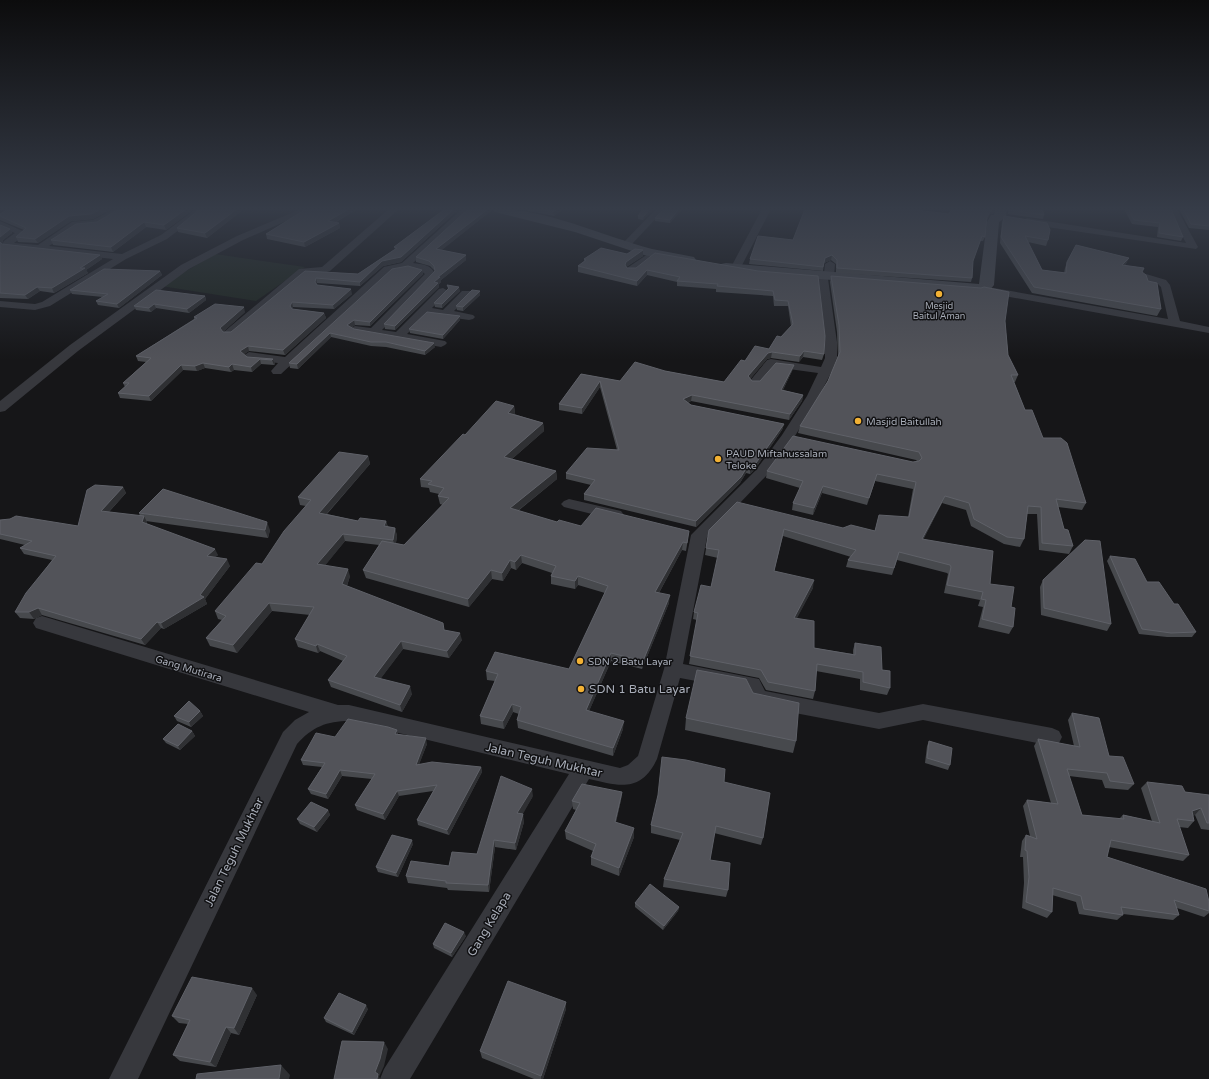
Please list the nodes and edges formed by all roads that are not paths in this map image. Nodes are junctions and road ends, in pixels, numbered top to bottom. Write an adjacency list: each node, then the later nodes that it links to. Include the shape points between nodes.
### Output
1 (119, 259): 19 (street, via 41,306)
2 (200, 259): 37 (street, via 185,267 74,348)
3 (337, 259): 29 (street, via 326,269 303,271)
4 (411, 259): 9 (street)
5 (645, 259): 11 (street)
6 (686, 259): 10 (street)
7 (740, 259): 10 (street)
8 (989, 259): 15 (street, via 987,285)
9 (405, 265): 16 (street, via 384,271); 28 (street, via 422,267 430,271 430,274)
10 (735, 269): 12 (street)
11 (631, 270)
12 (827, 272): 15 (street); 35 (street, Jalan Teguh Mukhtar, via 825,302 832,352)
13 (1146, 277): 25 (street, via 1162,282 1166,287)
14 (349, 289): 16 (street)
15 (983, 289): 25 (street)
16 (362, 291): 23 (street)
17 (443, 291): 20 (street)
18 (466, 292): 22 (street)
19 (0, 304)
20 (424, 310): 22 (street); 30 (street)
21 (321, 313): 23 (street)
22 (446, 313): 24 (street)
23 (337, 315): 33 (street)
24 (469, 317)
25 (1175, 325): 27 (street)
26 (355, 329): 28 (street)
27 (1209, 330)
28 (374, 332): 30 (street)
29 (229, 333)
30 (398, 336): 31 (street)
31 (441, 343)
32 (249, 356): 33 (street)
33 (287, 361): 34 (street)
34 (277, 371)
35 (826, 371): 36 (street, via 771,363); 38 (street, Jalan Teguh Mukhtar, via 791,431 761,473)
36 (754, 382)
37 (0, 408)
38 (732, 502): 40 (street); 43 (street, Jalan Teguh Mukhtar, via 692,533)
39 (569, 504): 41 (street)
40 (752, 506)
41 (630, 518)
42 (42, 623): 44 (street, Gang Mutirara)
43 (672, 669): 45 (street, via 752,684 758,698 879,721 923,712); 46 (street, Jalan Teguh Mukhtar, via 647,759 641,769 629,776 620,777)
44 (335, 712): 46 (street, Jalan Teguh Mukhtar, via 350,713); 47 (street, Jalan Teguh Mukhtar, via 320,715 306,722 290,738)
45 (1052, 737)
46 (583, 770): 48 (street, Gang Kelapa)
47 (123, 1079)
48 (394, 1079)

